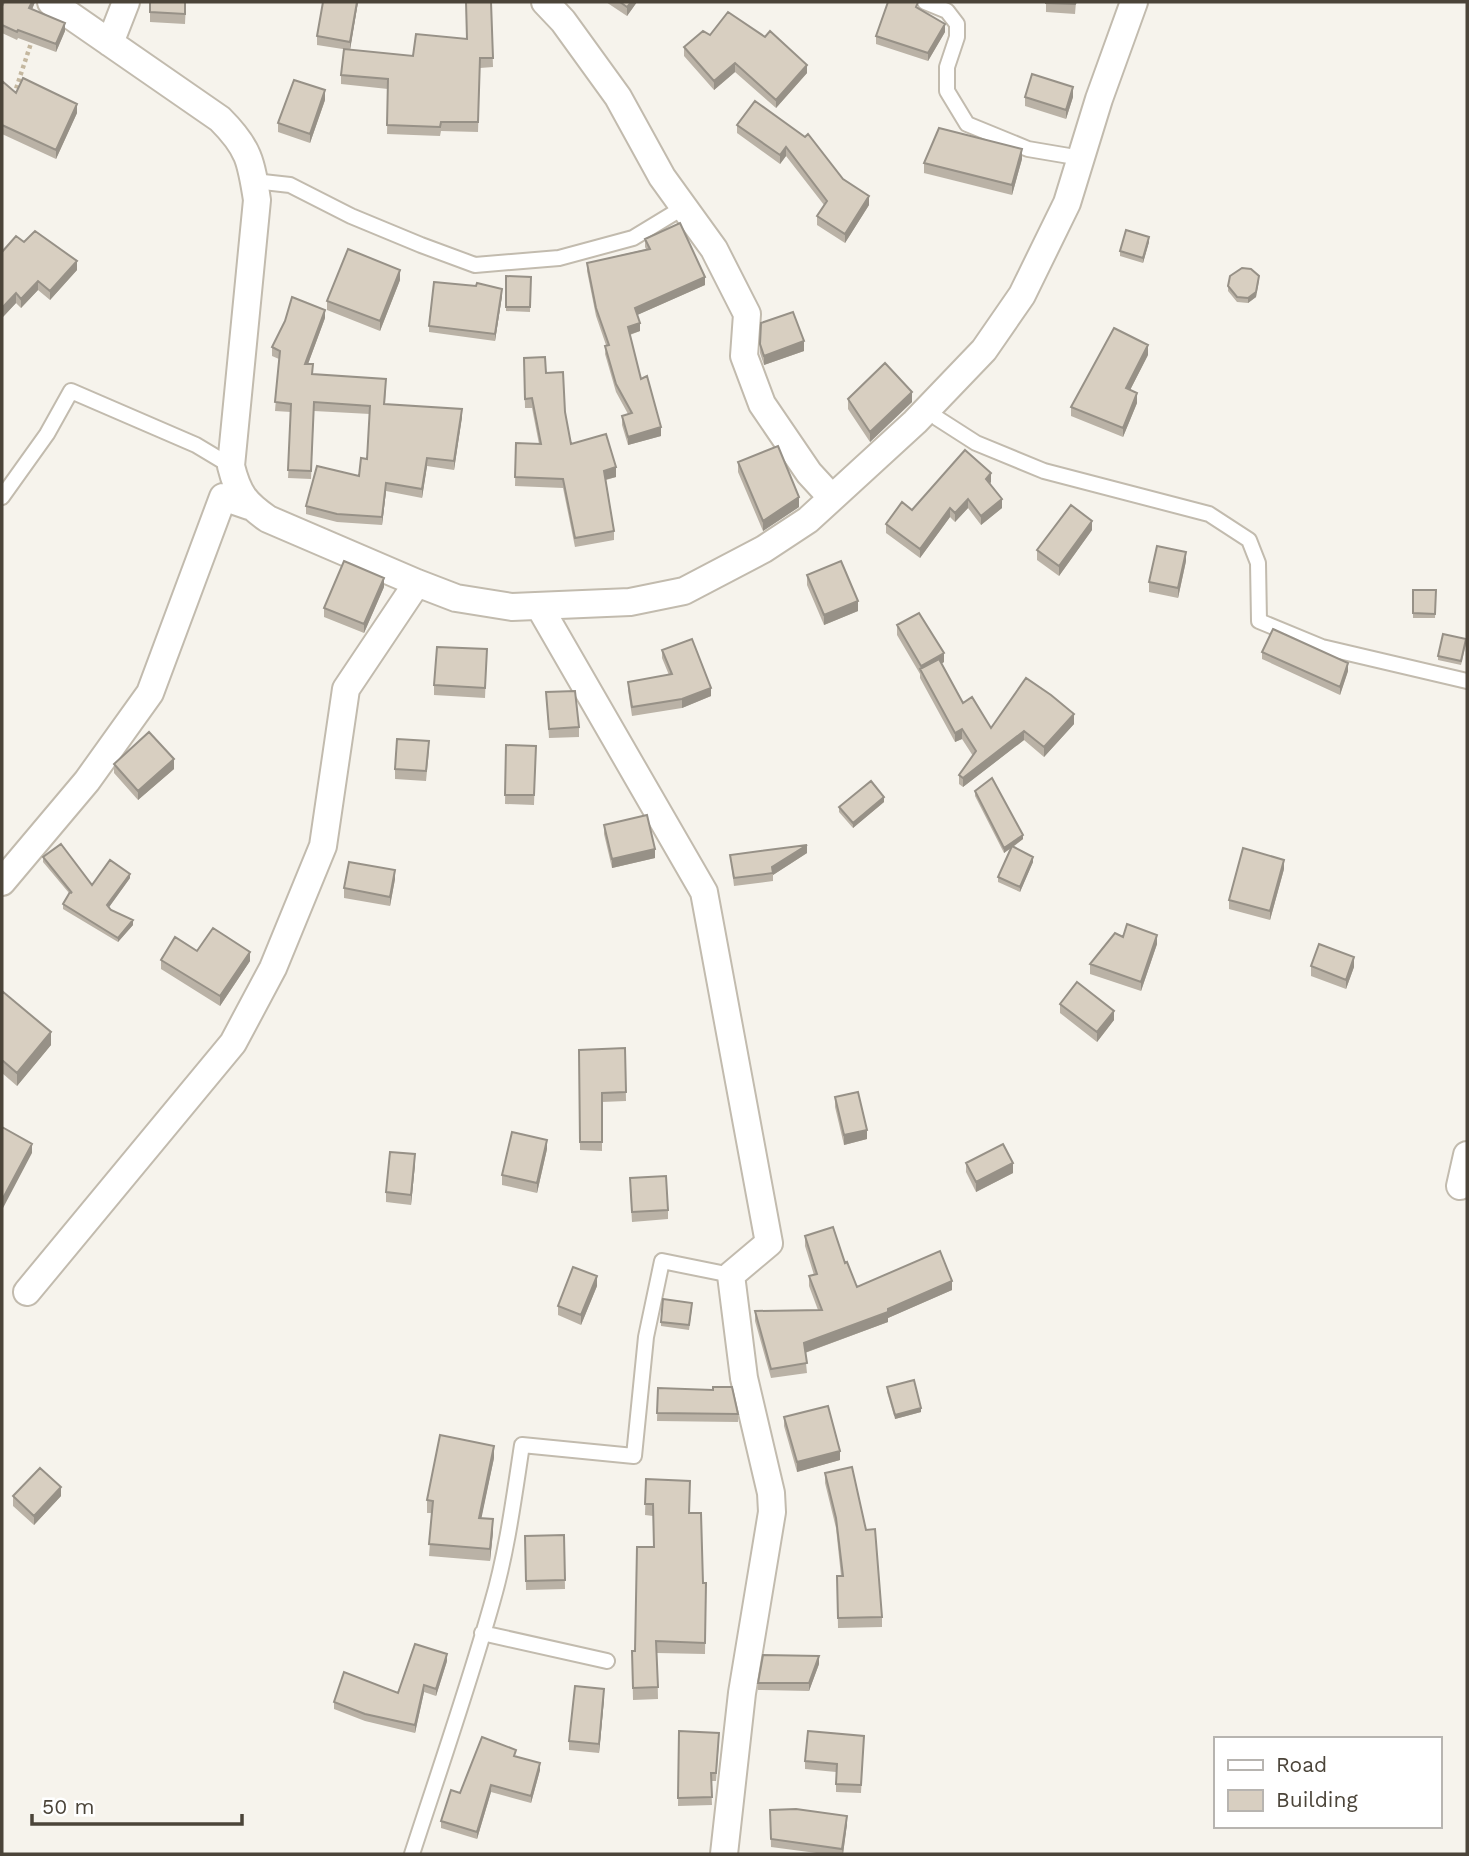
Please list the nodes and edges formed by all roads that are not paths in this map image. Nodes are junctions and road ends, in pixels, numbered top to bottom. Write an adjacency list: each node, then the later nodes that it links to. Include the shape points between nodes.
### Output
1 (51, 2): 6 (street)
2 (126, 2): 6 (street)
3 (545, 2): 9 (street, via 618,97)
4 (925, 2): 7 (lane, via 947,12 957,24 947,67 947,92 967,124 1028,149)
5 (1134, 2): 7 (street)
6 (110, 43): 8 (street, via 220,119 247,151)
7 (1081, 158): 10 (street, via 1066,203 1022,295 984,350)
8 (254, 181): 9 (lane, via 290,186 351,216 475,264 559,258 633,239); 11 (street, via 257,200)
9 (684, 207): 13 (street, via 714,249 747,314 744,356 762,404 808,473)
10 (929, 408): 13 (street); 17 (lane, via 976,443 1044,471 1209,514 1249,540 1258,563 1259,621 1322,647)
11 (231, 466): 12 (lane, via 197,444 71,391); 14 (street, via 237,489)
12 (2, 497)
13 (832, 498): 16 (street, via 764,549 684,591 630,602)
14 (249, 506): 15 (street, via 268,519); 18 (street, via 223,497 150,693 87,781)
15 (417, 583): 16 (street, via 456,598 512,607); 22 (street, via 346,689 323,846 273,968 233,1043)
16 (539, 606): 21 (street, via 704,891 769,1243)
17 (1467, 681)
18 (2, 882)
19 (1467, 1155): 20 (street)
20 (1460, 1186)
21 (731, 1275): 23 (lane, via 662,1261 646,1337 634,1456 522,1445 510,1522); 26 (street, via 744,1378 772,1512 741,1693)
22 (27, 1293)
23 (482, 1633): 24 (lane); 25 (lane)
24 (607, 1661)
25 (412, 1854)
26 (724, 1854)

